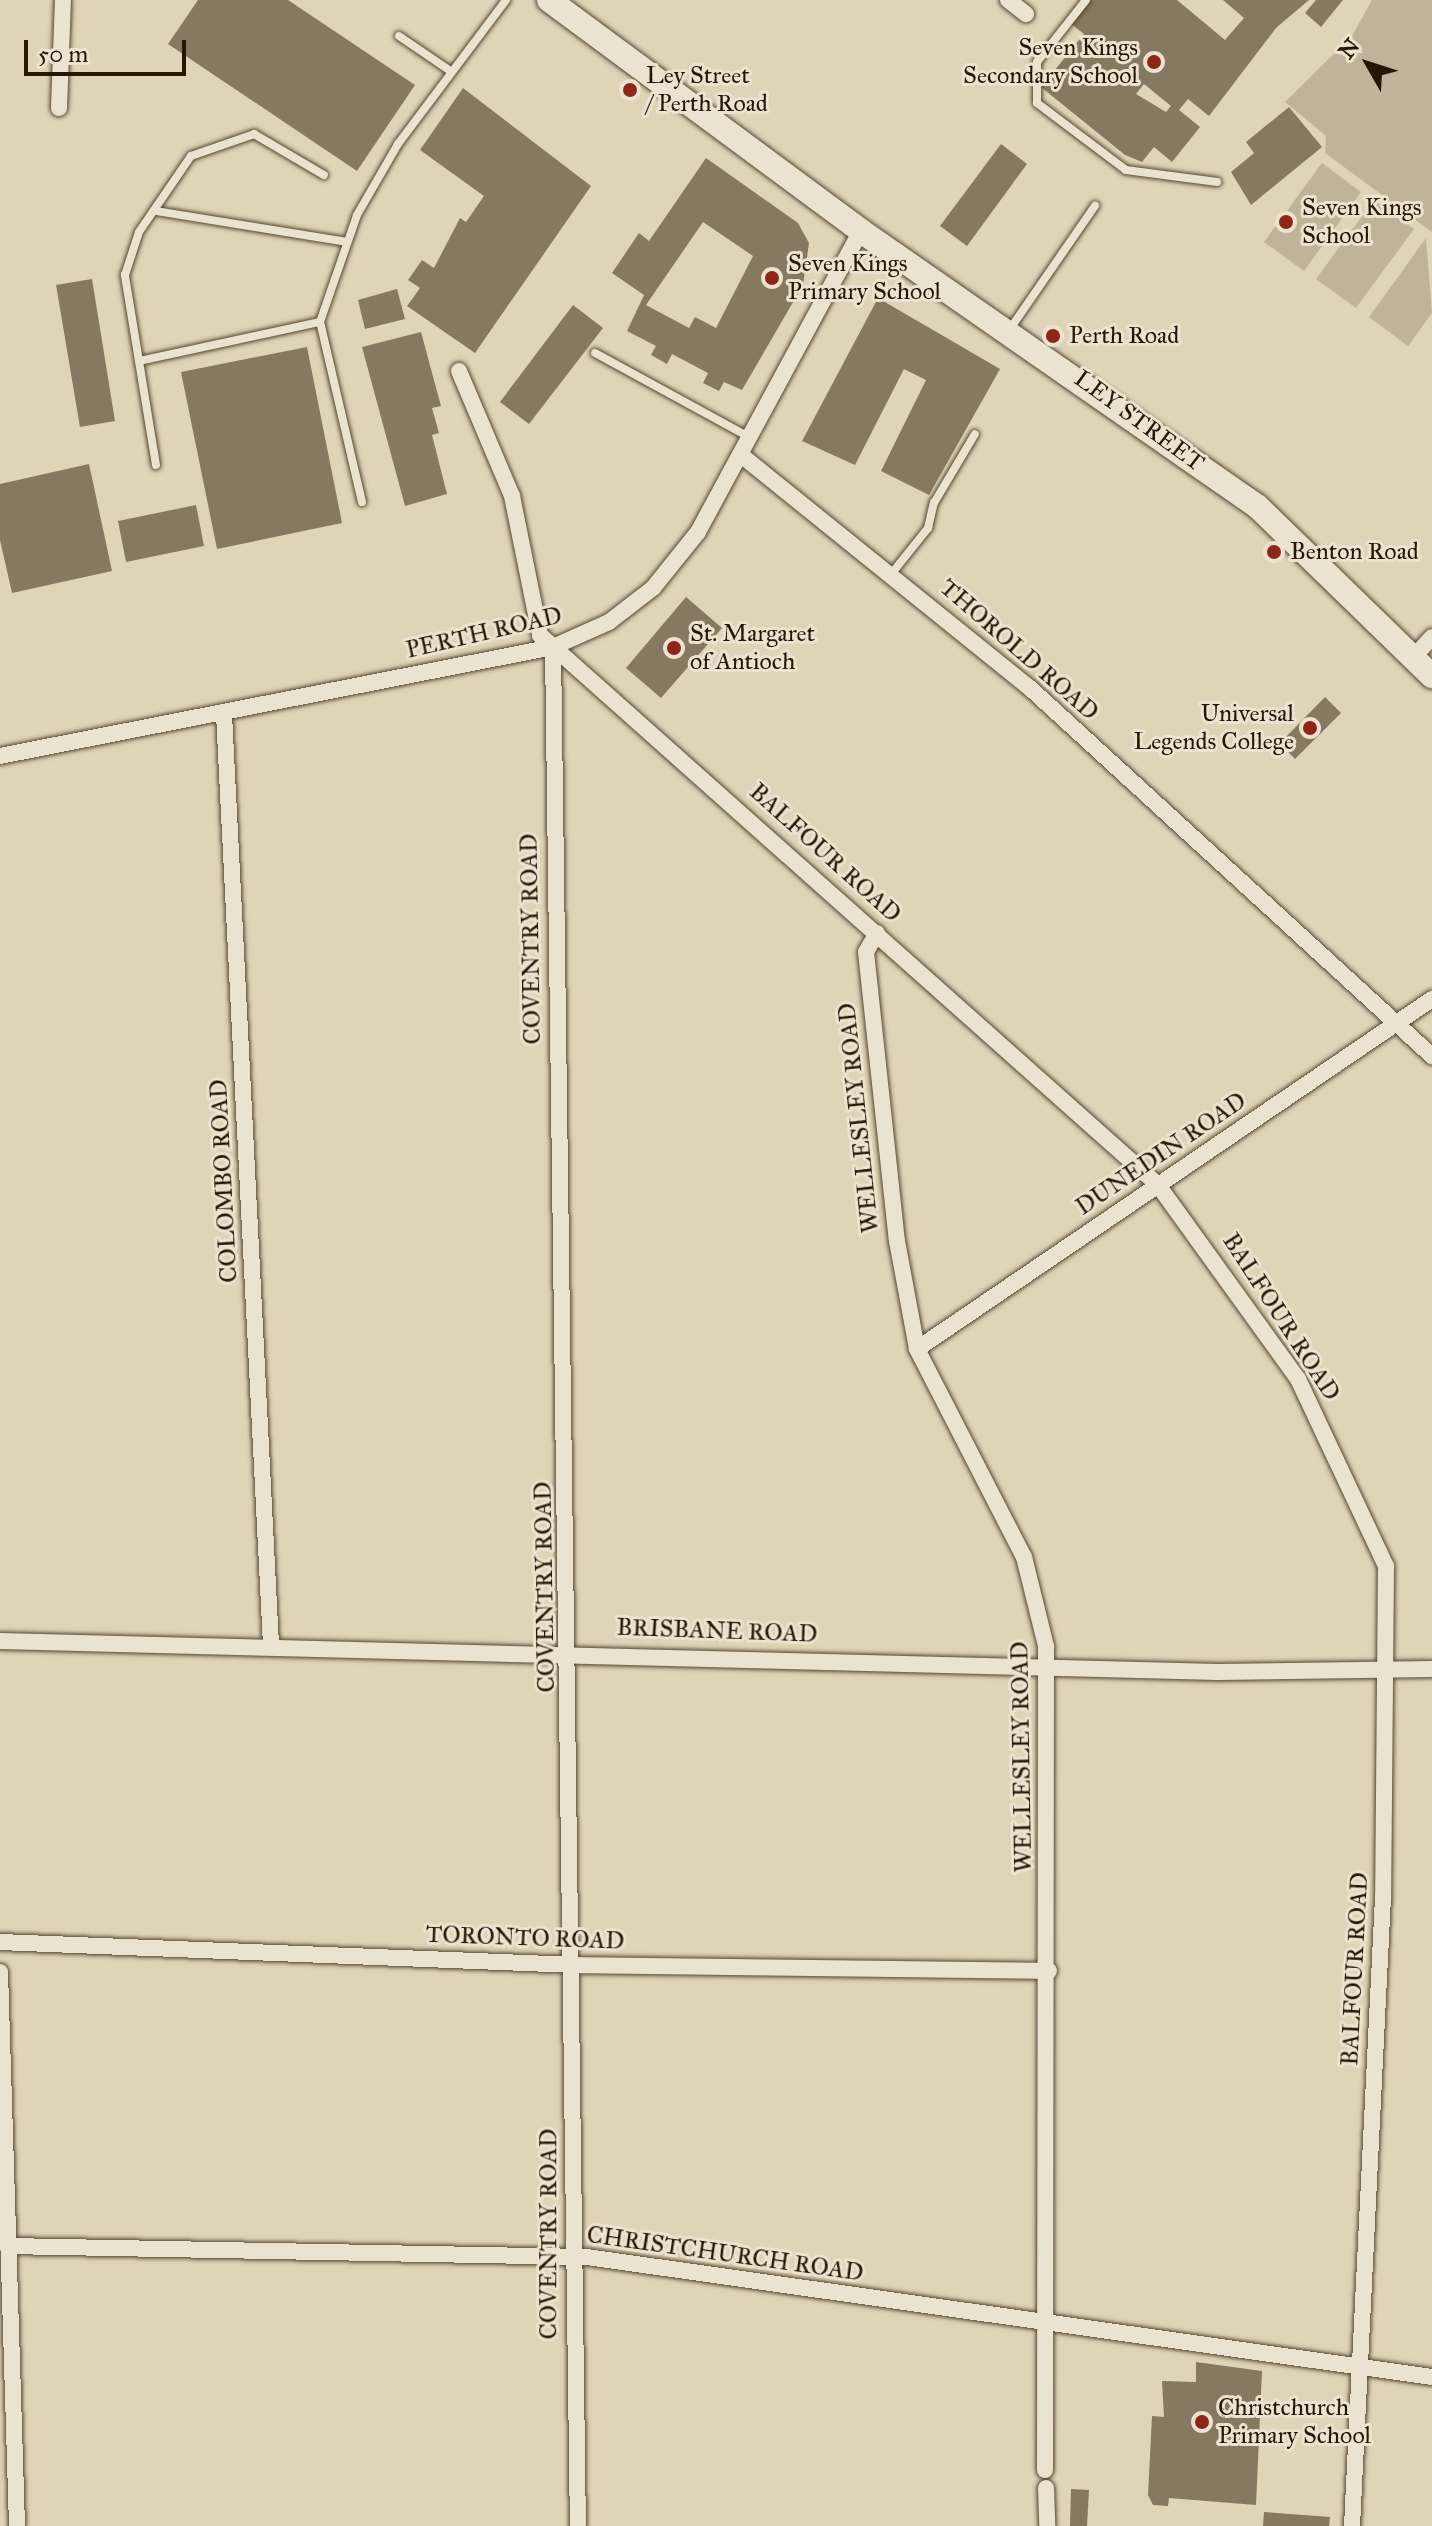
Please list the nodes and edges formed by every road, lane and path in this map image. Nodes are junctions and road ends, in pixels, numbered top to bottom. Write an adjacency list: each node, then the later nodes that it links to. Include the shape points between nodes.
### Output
1 (63, 0): 9 (street)
2 (506, 0): 8 (lane)
3 (549, 0): 14 (street, LEY STREET)
4 (1008, 0): 6 (street)
5 (1086, 0): 11 (lane, via 1037,62 1037,103 1126,170)
6 (1026, 14)
7 (399, 36): 8 (lane)
8 (449, 70): 15 (lane, via 398,144)
9 (59, 108)
10 (324, 175): 13 (lane, via 254,134 191,156)
11 (1217, 182)
12 (1095, 206): 17 (lane)
13 (156, 211): 15 (lane); 19 (lane, via 139,232 125,275)
14 (861, 231): 17 (street, LEY STREET); 22 (street, PERTH ROAD)
15 (347, 242): 16 (lane)
16 (320, 322): 19 (lane); 25 (lane)
17 (1009, 330): 29 (street, LEY STREET, via 1257,506)
18 (595, 353): 22 (lane)
19 (139, 361): 24 (lane)
20 (459, 371): 28 (street, via 512,496 536,622)
21 (975, 434): 26 (lane, via 934,503 928,528)
22 (750, 437): 23 (street, PERTH ROAD)
23 (741, 455): 26 (street, THOROLD ROAD); 28 (street, PERTH ROAD, via 698,532 653,588 609,622)
24 (156, 465)
25 (362, 502)
26 (892, 573): 35 (street, THOROLD ROAD)
27 (1432, 637): 29 (street)
28 (553, 647): 31 (street, PERTH ROAD); 33 (street, BALFOUR ROAD); 41 (street, COVENTRY ROAD)
29 (1413, 658): 30 (street, LEY STREET)
30 (1432, 676)
31 (224, 714): 32 (street, PERTH ROAD); 40 (street, COLOMBO ROAD)
32 (0, 756)
33 (877, 933): 37 (street, BALFOUR ROAD); 38 (street, WELLESLEY ROAD, via 866,952 897,1241)
34 (1432, 999): 35 (street, DUNEDIN ROAD)
35 (1399, 1021): 36 (street, THOROLD ROAD); 37 (street, DUNEDIN ROAD)
36 (1432, 1056)
37 (1158, 1185): 38 (street, DUNEDIN ROAD); 43 (street, BALFOUR ROAD, via 1298,1379 1344,1465 1386,1566)
38 (917, 1349): 42 (street, WELLESLEY ROAD, via 1024,1557)
39 (0, 1641): 40 (street, BRISBANE ROAD)
40 (271, 1646): 41 (street, BRISBANE ROAD)
41 (570, 1650): 42 (street, BRISBANE ROAD); 46 (street, COVENTRY ROAD)
42 (1046, 1664): 43 (street, BRISBANE ROAD, via 1218,1672); 47 (street, WELLESLEY ROAD)
43 (1389, 1668): 44 (street, BRISBANE ROAD); 52 (street, BALFOUR ROAD)
44 (1432, 1669)
45 (0, 1942): 46 (street, TORONTO ROAD)
46 (574, 1965): 47 (street, TORONTO ROAD); 50 (street, COVENTRY ROAD)
47 (1049, 1971): 51 (street, WELLESLEY ROAD)
48 (0, 1972): 49 (street)
49 (7, 2246): 50 (street, CHRISTCHURCH ROAD); 56 (street)
50 (571, 2257): 51 (street, CHRISTCHURCH ROAD); 57 (street, COVENTRY ROAD)
51 (1043, 2326): 52 (street, CHRISTCHURCH ROAD); 54 (street, WELLESLEY ROAD)
52 (1360, 2367): 53 (street, CHRISTCHURCH ROAD); 59 (street, BALFOUR ROAD)
53 (1432, 2377)
54 (1045, 2470)
55 (1046, 2488): 58 (street)
56 (17, 2526)
57 (578, 2526)
58 (1047, 2526)
59 (1352, 2526)

